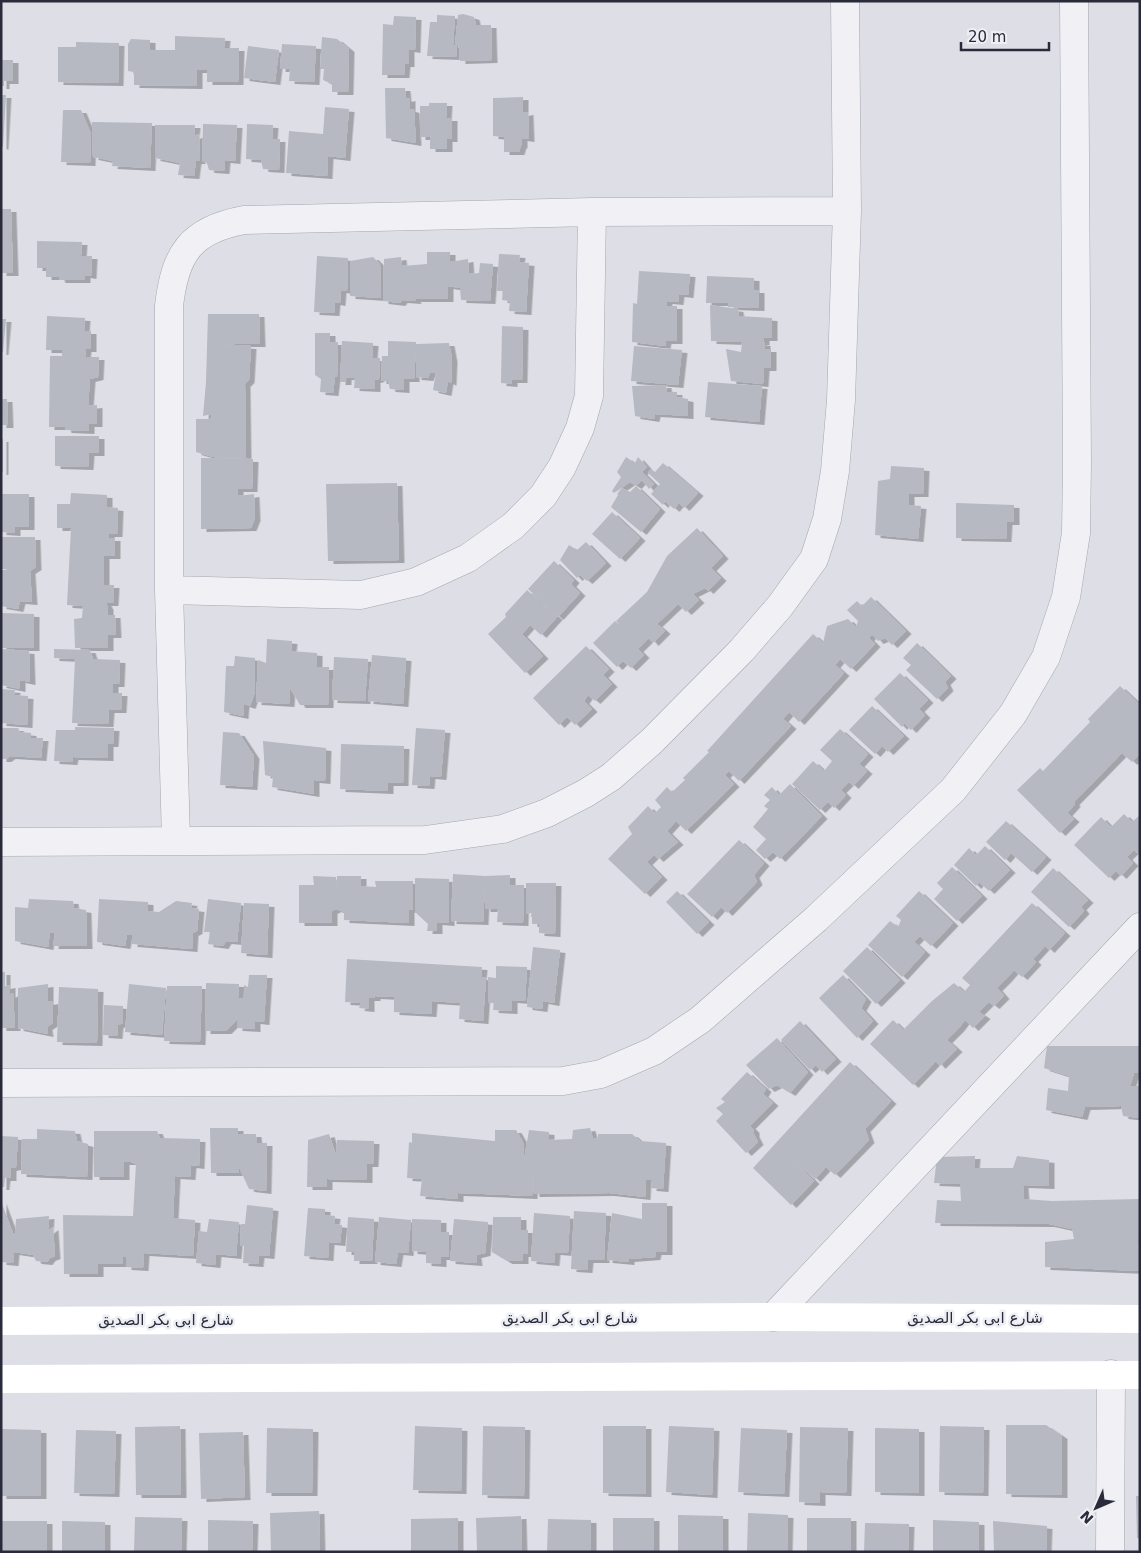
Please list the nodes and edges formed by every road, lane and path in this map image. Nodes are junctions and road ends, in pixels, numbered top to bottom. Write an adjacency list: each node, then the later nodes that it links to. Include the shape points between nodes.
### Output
1 (845, 1): 3 (street)
2 (1074, 1): 9 (street, via 1077,463 1074,542 1066,597 1046,657 1014,714 954,790 816,919 700,1020 654,1051 601,1074 563,1081)
3 (848, 210): 4 (street); 6 (street, via 835,471 827,519 814,559 742,650 652,741 586,793 547,813 503,829 425,840)
4 (592, 212): 5 (street, via 589,396 580,428 562,467 543,496 512,526 468,558 416,582 361,595); 5 (street, via 244,220 224,224 200,236 181,257 172,282 169,306)
5 (169, 590): 6 (street)
6 (176, 840): 7 (street)
7 (1, 842)
8 (1140, 927): 10 (street)
9 (1, 1083)
10 (773, 1317): 11 (main road, شارع ابى بكر الصديق); 12 (main road, شارع ابى بكر الصديق)
11 (1140, 1319)
12 (1, 1321)
13 (1111, 1374): 14 (main road); 15 (main road); 16 (street)
14 (1140, 1374)
15 (1, 1379)
16 (1110, 1552)

